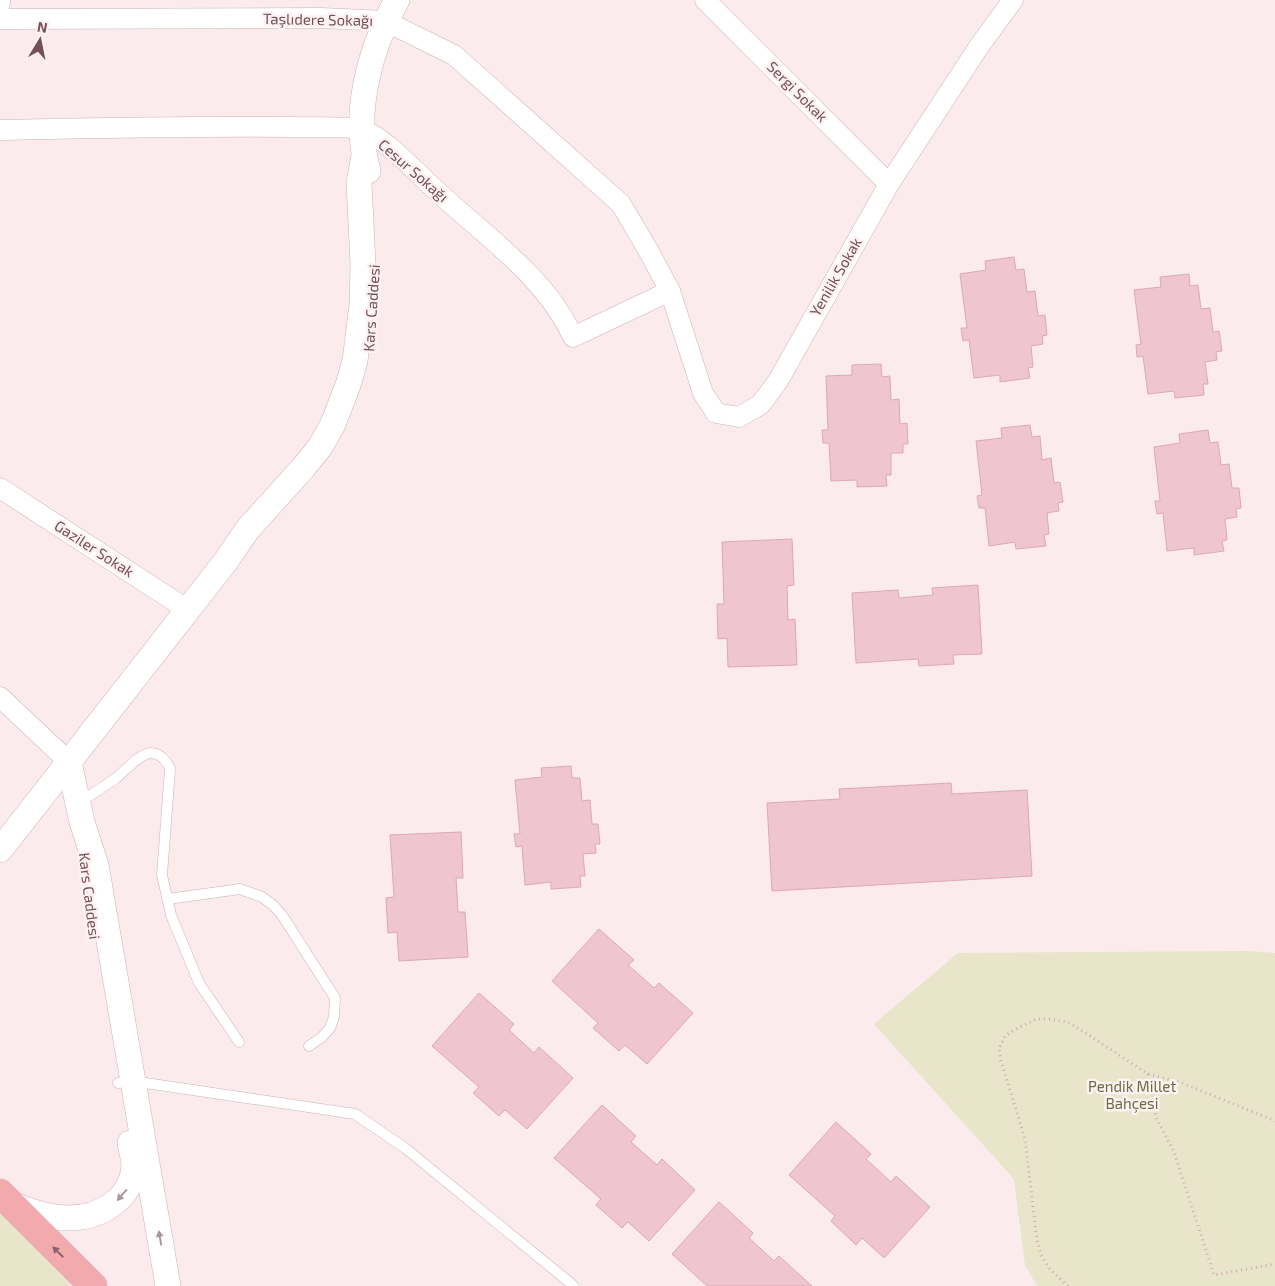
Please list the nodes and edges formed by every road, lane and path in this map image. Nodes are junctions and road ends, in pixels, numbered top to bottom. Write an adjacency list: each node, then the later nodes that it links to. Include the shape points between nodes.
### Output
1 (0, 0): 4 (street)
2 (705, 0): 9 (street, Sergi Sokak)
3 (1007, 2): 9 (street, Yenilik Sokak)
4 (0, 4)
5 (391, 10): 6 (street, Taşlıdere Sokağı, via 322,18); 7 (street, Kars Caddesi, via 372,57); 10 (street, Taşlıdere Sokağı, via 454,55 621,204)
6 (0, 19)
7 (361, 128): 8 (street, via 182,126); 10 (street, Cesur Sokağı, via 387,146 508,254 553,304 574,337); 12 (street, Kars Caddesi, via 371,182 376,273 375,310 362,385 340,436 316,472 257,538 226,561)
8 (0, 130)
9 (889, 184): 10 (street, Yenilik Sokak, via 778,381 760,405 739,417 716,413 703,393)
10 (670, 291)
11 (0, 488): 12 (street, Gaziler Sokak)
12 (188, 610): 14 (street, Kars Caddesi)
13 (0, 697): 14 (street)
14 (69, 762): 15 (street, Kars Caddesi); 16 (street, Kars Caddesi)
15 (80, 813): 17 (lane, via 143,756 151,753 164,758 170,770 162,875); 21 (street, Kars Caddesi, via 83,871)
16 (0, 850)
17 (168, 899): 18 (lane, via 171,915 199,983); 19 (lane, via 240,889 273,905 335,998 330,1028)
18 (239, 1042)
19 (309, 1046)
20 (1148, 1074): 22 (path); 24 (path, via 1156,1117 1174,1152 1214,1275); 28 (path, via 1070,1023 1051,1019 1036,1018 1014,1030 1005,1036 999,1049 1025,1139 1037,1240 1050,1269)
21 (125, 1082): 23 (street, Kars Caddesi, one-way to 23, via 134,1164 131,1182 124,1194 109,1208 70,1218 30,1212); 26 (street, Kars Caddesi, one-way to 21); 27 (lane, via 355,1114 405,1148)
22 (1275, 1121)
23 (5, 1198): 25 (main road, one-way to 23)
24 (1275, 1264)
25 (93, 1286)
26 (168, 1286)
27 (574, 1286)
28 (1068, 1286)

